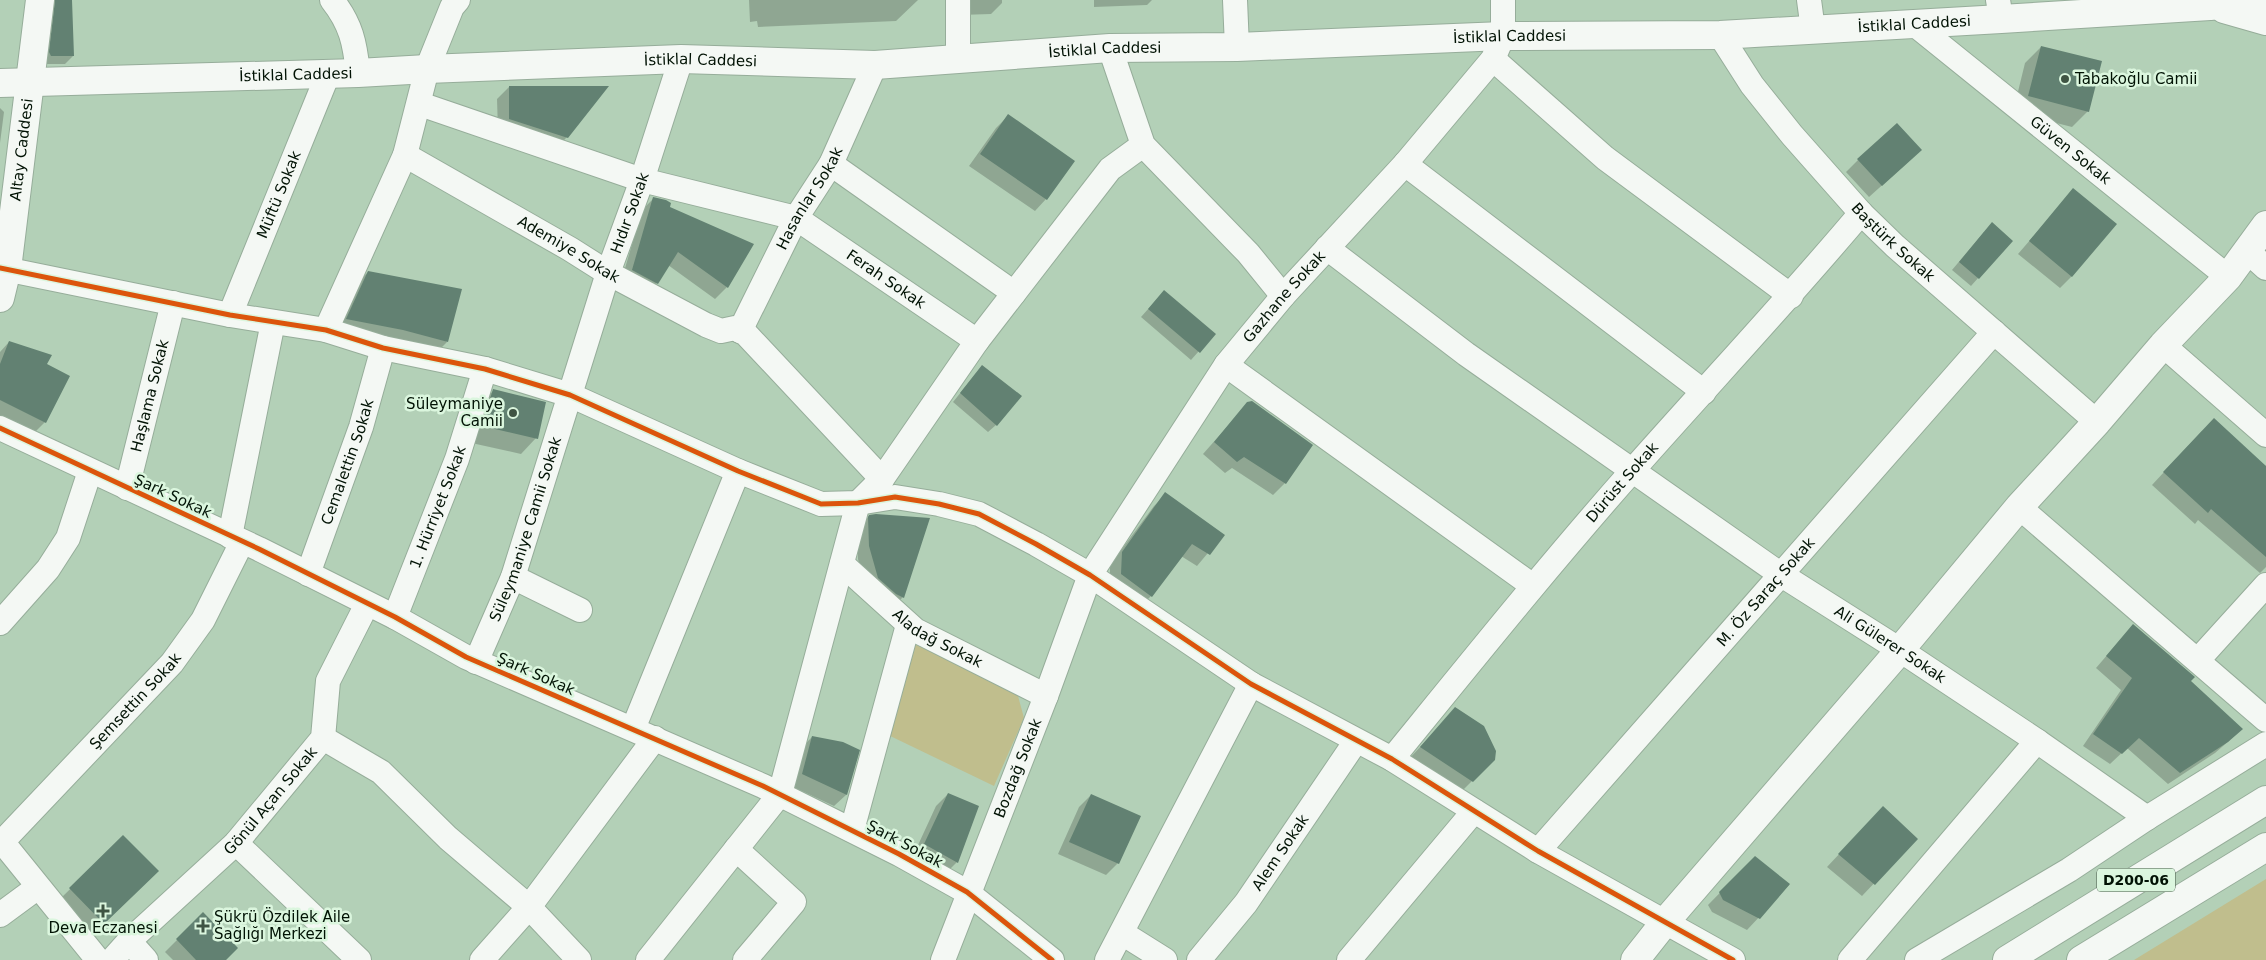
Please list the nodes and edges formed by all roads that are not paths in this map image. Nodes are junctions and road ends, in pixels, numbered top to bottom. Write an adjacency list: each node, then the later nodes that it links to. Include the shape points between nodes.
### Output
1 (40, 0): 24 (main road, Altay Caddesi)
2 (332, 0): 22 (street, via 347,22 356,44)
3 (958, 0): 19 (street)
4 (1234, 0): 15 (street)
5 (1503, 0): 17 (street)
6 (1809, 0): 13 (street)
7 (2258, 0): 9 (main road, İstiklal Caddesi)
8 (451, 2): 21 (street)
9 (2210, 6): 10 (main road, İstiklal Caddesi); 11 (main road, İstiklal Caddesi)
10 (2000, 10): 12 (main road, İstiklal Caddesi)
11 (2266, 21)
12 (1914, 24): 13 (main road, İstiklal Caddesi); 39 (street, Güven Sokak)
13 (1813, 30): 14 (main road, İstiklal Caddesi)
14 (1720, 35): 17 (main road, İstiklal Caddesi); 32 (street, Baştürk Sokak, via 1752,85)
15 (1237, 47): 16 (main road, İstiklal Caddesi); 17 (main road, İstiklal Caddesi)
16 (1110, 48): 19 (main road, İstiklal Caddesi); 27 (street)
17 (1498, 48): 30 (street, Gazhane Sokak); 42 (street, via 1605,158)
18 (682, 59): 20 (main road, İstiklal Caddesi); 21 (main road, İstiklal Caddesi); 31 (street, Hıdır Sokak)
19 (958, 59): 20 (main road, İstiklal Caddesi)
20 (875, 65): 29 (street, Hasanlar Sokak)
21 (427, 69): 22 (main road, İstiklal Caddesi); 26 (street)
22 (358, 73): 23 (main road, İstiklal Caddesi)
23 (328, 74): 24 (main road, İstiklal Caddesi); 45 (street, Müftü Sokak)
24 (30, 82): 25 (main road, İstiklal Caddesi); 37 (main road, Altay Caddesi)
25 (0, 83)
26 (420, 104): 28 (street); 31 (street)
27 (1143, 145): 40 (street, via 1110,168); 41 (street, via 1248,253)
28 (405, 154): 38 (street, Ademiye Sokak); 48 (street)
29 (831, 164): 33 (street, Hasanlar Sokak); 40 (street)
30 (1405, 164): 35 (street, Gazhane Sokak); 55 (street)
31 (642, 180): 33 (street); 38 (street, Hıdır Sokak)
32 (1861, 214): 42 (street, Dürüst Sokak); 49 (street, Baştürk Sokak)
33 (796, 218): 47 (street, Hasanlar Sokak); 50 (street, Ferah Sokak)
34 (2266, 226): 36 (main road)
35 (1327, 248): 41 (street, Gazhane Sokak); 62 (street, Ali Gülerer Sokak, via 1466,354)
36 (2256, 259): 39 (main road)
37 (4, 268): 43 (main road, Altay Caddesi); 44 (street)
38 (608, 273): 47 (street, Ademiye Sokak, via 706,325 721,331); 56 (street, Hıdır Sokak)
39 (2228, 277): 51 (main road)
40 (1014, 293): 50 (street)
41 (1283, 296): 53 (street, Gazhane Sokak)
42 (1791, 296): 55 (street, Dürüst Sokak)
43 (0, 298)
44 (173, 303): 45 (street); 64 (street, Haşlama Sokak)
45 (230, 316): 46 (street)
46 (272, 322): 48 (street); 67 (street, Şemsettin Sokak)
47 (737, 329): 63 (street, via 746,334)
48 (326, 330): 52 (street)
49 (1994, 332): 57 (street, Baştürk Sokak); 70 (street, M. Öz Saraç Sokak)
50 (977, 341): 63 (street)
51 (2163, 345): 57 (main road); 59 (street)
52 (382, 348): 54 (street); 69 (street, Cemalettin Sokak, via 361,427)
53 (1226, 365): 71 (street, Gazhane Sokak); 74 (street)
54 (485, 369): 56 (street); 77 (street, 1. Hürriyet Sokak, via 457,459)
55 (1704, 392): 62 (street, Dürüst Sokak)
56 (570, 395): 61 (street); 72 (street, Süleymaniye Camii Sokak)
57 (2097, 422): 66 (main road)
58 (0, 428): 60 (street, Şark Sokak)
59 (2266, 435)
60 (90, 471): 64 (street, Şark Sokak); 78 (street, via 68,538 48,569)
61 (738, 471): 65 (street, via 821,504); 86 (street)
62 (1632, 471): 70 (street, Ali Gülerer Sokak); 74 (street, Dürüst Sokak)
63 (882, 479): 65 (street)
64 (127, 488): 67 (street, Şark Sokak)
65 (858, 503): 68 (street); 71 (street, via 895,497 979,514)
66 (2019, 507): 80 (main road); 81 (street)
67 (236, 539): 69 (street, Şark Sokak); 98 (street, Şemsettin Sokak, via 203,620 172,663)
68 (842, 564): 79 (street, Aladağ Sokak); 93 (street)
69 (308, 574): 75 (street, Şark Sokak)
70 (1780, 574): 80 (street, Ali Gülerer Sokak); 102 (street, M. Öz Saraç Sokak)
71 (1090, 575): 83 (street); 84 (street, Bozdağ Sokak)
72 (513, 578): 76 (street); 82 (street, Süleymaniye Camii Sokak)
73 (2266, 585): 81 (street)
74 (1533, 586): 92 (street, Dürüst Sokak)
75 (367, 604): 77 (street, Şark Sokak); 87 (street, Gönül Açan Sokak, via 328,681)
76 (580, 610)
77 (395, 618): 82 (street, Şark Sokak)
78 (0, 623)
79 (908, 625): 84 (street, Aladağ Sokak); 97 (street)
80 (1900, 650): 90 (street, Ali Gülerer Sokak); 107 (main road)
81 (2198, 660): 85 (street)
82 (476, 662): 86 (street, Şark Sokak)
83 (1251, 684): 89 (street); 108 (street)
84 (1046, 696): 104 (street, Bozdağ Sokak)
85 (2266, 720)
86 (633, 728): 88 (street, Şark Sokak)
87 (323, 738): 99 (street, Gönül Açan Sokak); 105 (street, via 381,772 448,838)
88 (655, 738): 93 (street, Şark Sokak); 105 (street)
89 (1356, 741): 92 (street); 122 (street, Alem Sokak, via 1246,903)
90 (2037, 741): 96 (street, Ali Gülerer Sokak); 126 (street)
91 (2266, 744): 96 (street)
92 (1392, 759): 95 (street)
93 (780, 794): 97 (street, Şark Sokak); 101 (street)
94 (2266, 800): 128 (main road, D200-06)
95 (1474, 811): 102 (street); 123 (street)
96 (2147, 818): 127 (street, via 2069,870)
97 (852, 830): 104 (street, Şark Sokak)
98 (1, 841): 103 (street)
99 (236, 843): 109 (street, Gönül Açan Sokak); 113 (street)
100 (2266, 846): 129 (main road, D200-06)
101 (736, 849): 116 (street); 117 (street, via 794,902)
102 (1538, 852): 107 (street)
103 (38, 887): 106 (street); 110 (street)
104 (968, 892): 118 (street, Bozdağ Sokak); 119 (street, Şark Sokak)
105 (529, 907): 114 (street); 115 (street)
106 (0, 915)
107 (1665, 922): 124 (main road); 125 (street)
108 (1122, 933): 120 (street); 121 (street)
109 (129, 941): 111 (street, Gönül Açan Sokak); 112 (street)
110 (98, 960)
111 (112, 960)
112 (146, 960)
113 (359, 960)
114 (482, 960)
115 (580, 960)
116 (648, 960)
117 (746, 960)
118 (942, 960)
119 (1052, 960)
120 (1107, 960)
121 (1165, 960)
122 (1199, 960)
123 (1349, 960)
124 (1635, 960)
125 (1734, 960)
126 (1850, 960)
127 (1917, 960)
128 (2007, 960)
129 (2081, 960)

